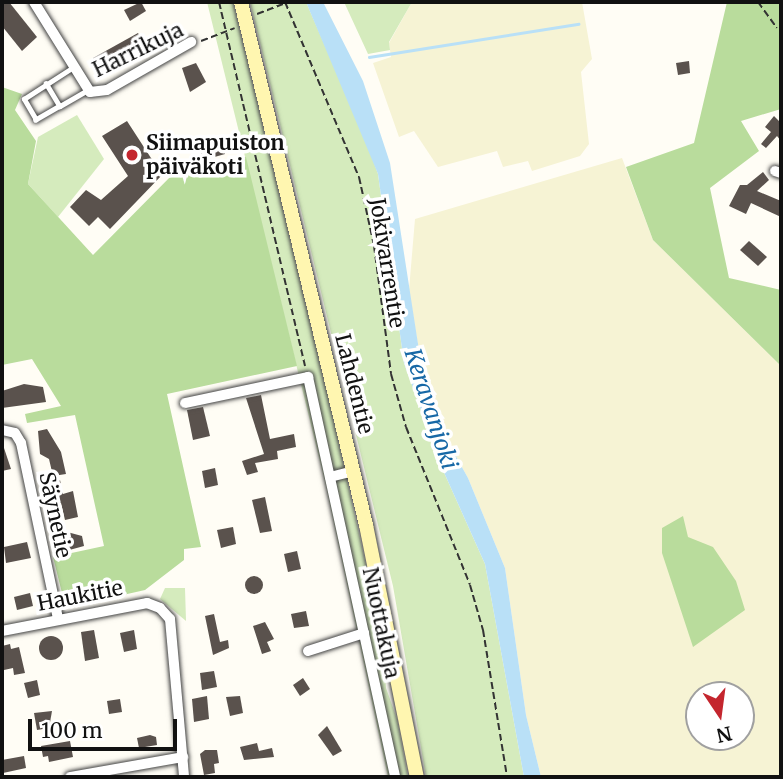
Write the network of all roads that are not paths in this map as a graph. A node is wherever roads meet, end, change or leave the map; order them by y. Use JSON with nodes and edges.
{"nodes":[{"id":1,"x":34,"y":2,"type":"edge"},
{"id":2,"x":241,"y":2,"type":"edge"},
{"id":3,"x":191,"y":42,"type":"road end"},
{"id":4,"x":72,"y":68,"type":"junction"},
{"id":5,"x":46,"y":83,"type":"junction"},
{"id":6,"x":86,"y":91,"type":"junction"},
{"id":7,"x":60,"y":106,"type":"junction"},
{"id":8,"x":185,"y":403,"type":"dead end"},
{"id":9,"x":2,"y":430,"type":"edge"},
{"id":10,"x":354,"y":471,"type":"junction"},
{"id":11,"x":330,"y":477,"type":"junction"},
{"id":12,"x":58,"y":619,"type":"junction"},
{"id":13,"x":2,"y":631,"type":"edge"},
{"id":14,"x":363,"y":633,"type":"junction"},
{"id":15,"x":308,"y":651,"type":"dead end"},
{"id":16,"x":183,"y":757,"type":"junction"},
{"id":17,"x":70,"y":777,"type":"edge"},
{"id":18,"x":184,"y":777,"type":"edge"},
{"id":19,"x":395,"y":777,"type":"edge"},
{"id":20,"x":417,"y":777,"type":"edge"}],
"edges":[{"from":1,"to":4,"type":"street","name":"Harrikuja"},
{"from":2,"to":10,"type":"main road","name":"Lahdentie"},
{"from":3,"to":6,"type":"street","name":"Harrikuja"},
{"from":4,"to":5,"type":"lane"},
{"from":4,"to":6,"type":"street","name":"Harrikuja"},
{"from":5,"to":7,"type":"lane"},
{"from":5,"to":7,"type":"lane"},
{"from":6,"to":7,"type":"lane"},
{"from":8,"to":11,"type":"street","name":"Nuottakuja"},
{"from":9,"to":12,"type":"street","name":"Säynetie"},
{"from":10,"to":11,"type":"street"},
{"from":10,"to":20,"type":"main road","name":"Lahdentie"},
{"from":11,"to":14,"type":"street","name":"Nuottakuja"},
{"from":12,"to":13,"type":"street","name":"Haukitie"},
{"from":12,"to":16,"type":"street","name":"Haukitie"},
{"from":14,"to":15,"type":"street"},
{"from":14,"to":19,"type":"street","name":"Nuottakuja"},
{"from":16,"to":17,"type":"street"},
{"from":16,"to":18,"type":"street","name":"Haukitie"}]}
